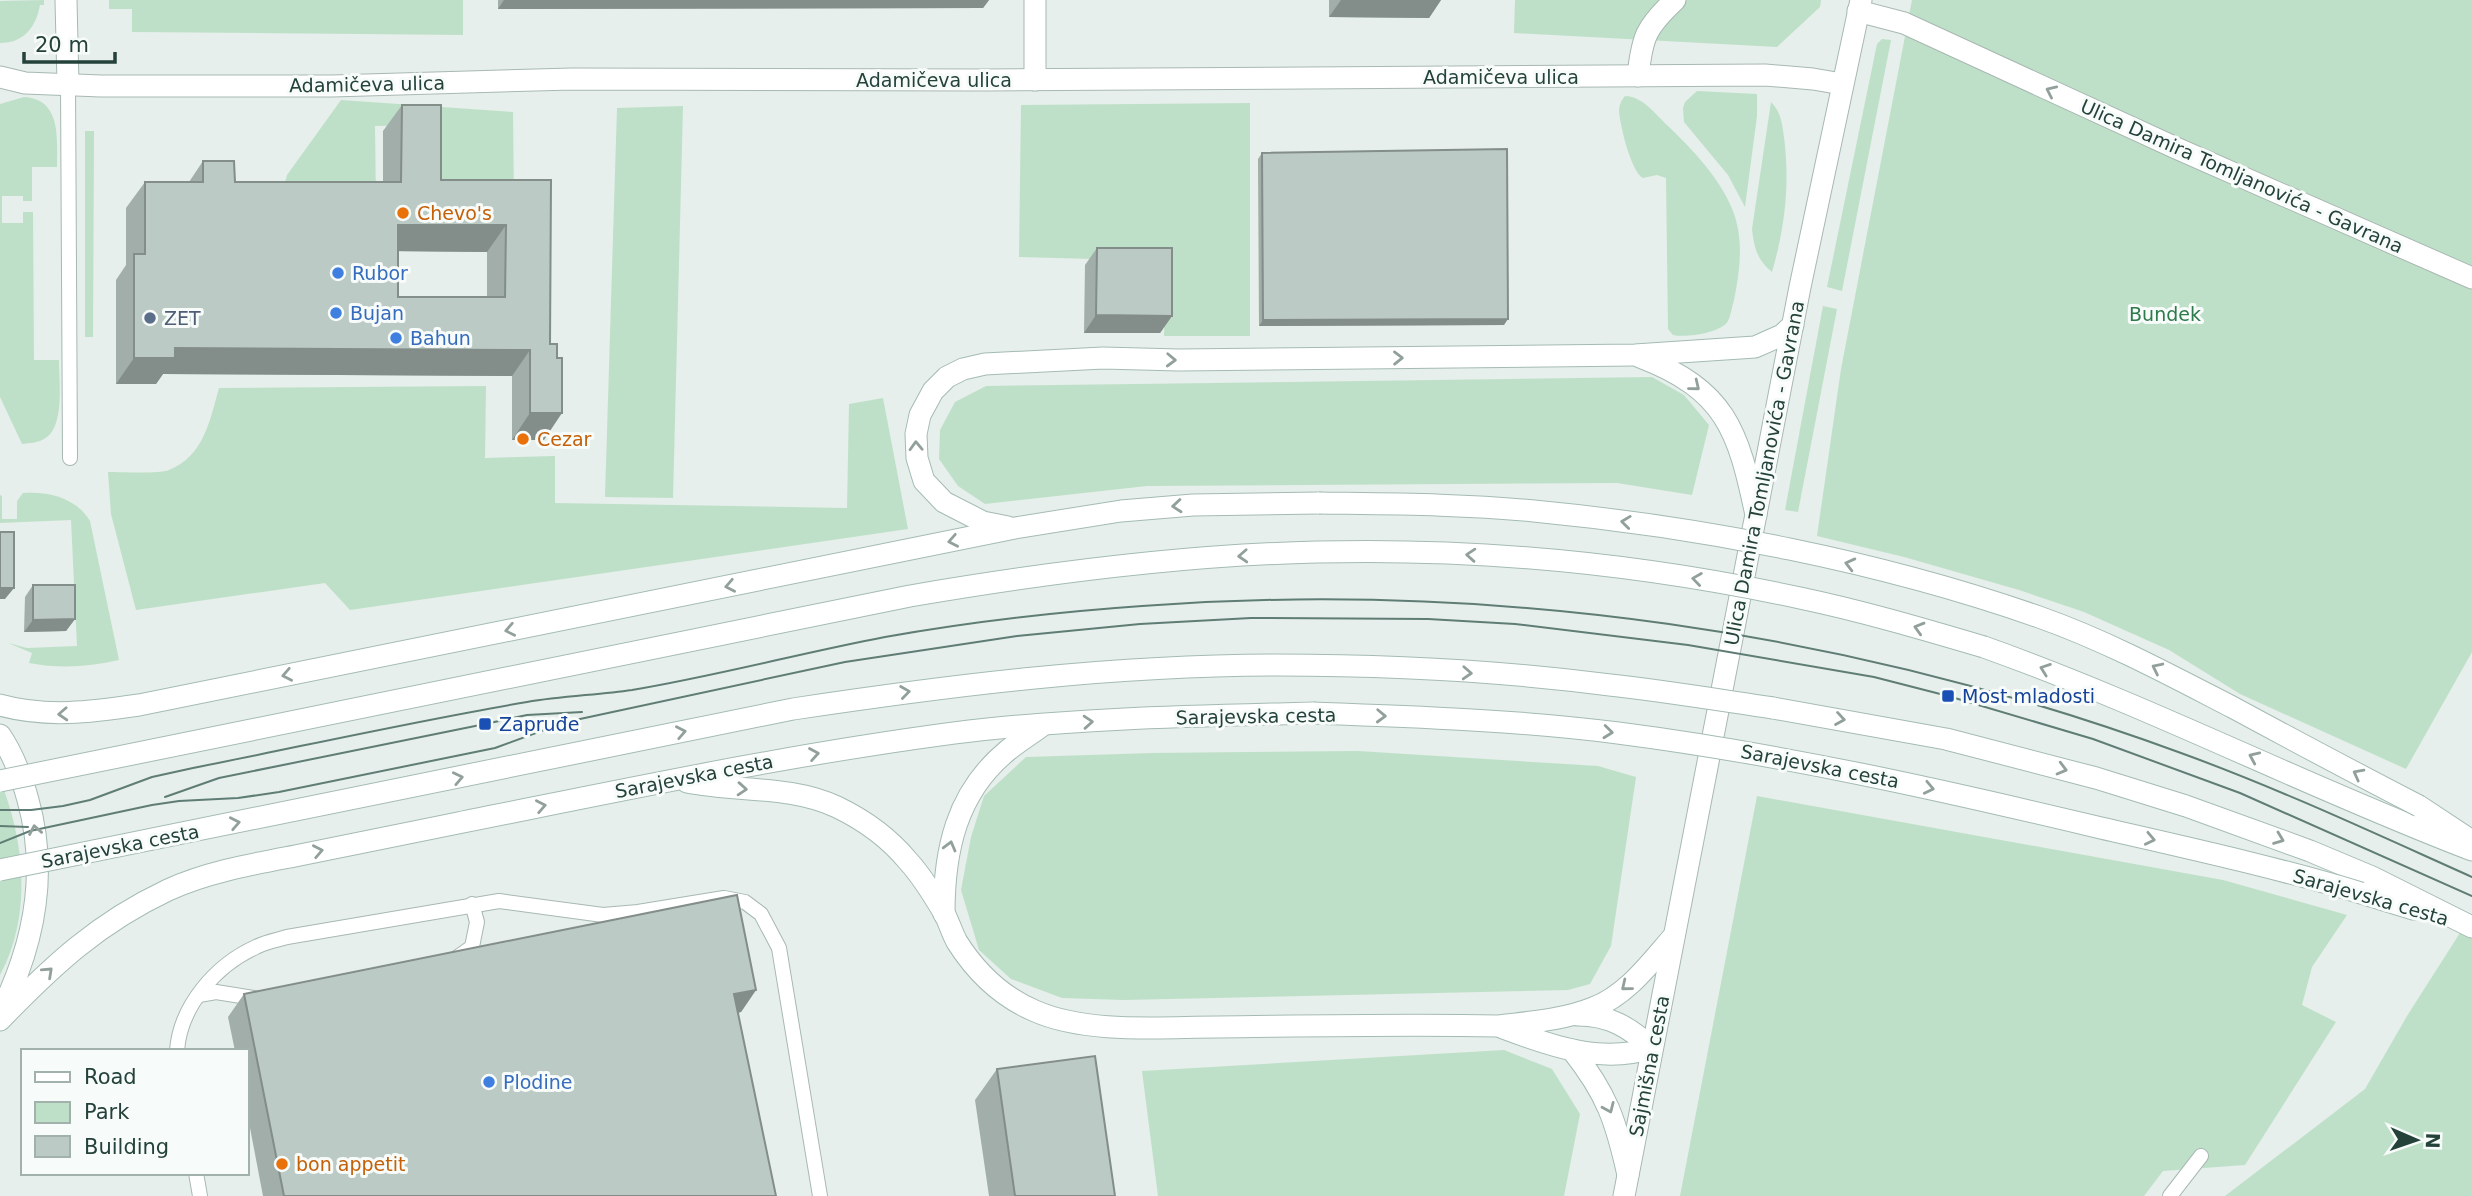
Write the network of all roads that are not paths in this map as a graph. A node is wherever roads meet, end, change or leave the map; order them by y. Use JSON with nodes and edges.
{"nodes":[{"id":1,"x":66,"y":0,"type":"edge"},
{"id":2,"x":1035,"y":0,"type":"edge"},
{"id":3,"x":1675,"y":0,"type":"edge"},
{"id":4,"x":1859,"y":5,"type":"edge"},
{"id":5,"x":1638,"y":76,"type":"junction"},
{"id":6,"x":0,"y":77,"type":"edge"},
{"id":7,"x":1035,"y":80,"type":"junction"},
{"id":8,"x":25,"y":83,"type":"junction"},
{"id":9,"x":1842,"y":84,"type":"junction"},
{"id":10,"x":68,"y":85,"type":"junction"},
{"id":11,"x":0,"y":92,"type":"edge"},
{"id":12,"x":2472,"y":278,"type":"edge"},
{"id":13,"x":1793,"y":325,"type":"junction"},
{"id":14,"x":1635,"y":355,"type":"junction"},
{"id":15,"x":70,"y":458,"type":"dead end"},
{"id":16,"x":1756,"y":514,"type":"junction"},
{"id":17,"x":1015,"y":528,"type":"junction"},
{"id":18,"x":0,"y":705,"type":"edge"},
{"id":19,"x":1043,"y":725,"type":"junction"},
{"id":20,"x":0,"y":735,"type":"edge"},
{"id":21,"x":674,"y":779,"type":"junction"},
{"id":22,"x":0,"y":781,"type":"edge"},
{"id":23,"x":2472,"y":841,"type":"edge"},
{"id":24,"x":2472,"y":850,"type":"edge"},
{"id":25,"x":0,"y":870,"type":"edge"},
{"id":26,"x":2366,"y":885,"type":"junction"},
{"id":27,"x":472,"y":904,"type":"junction"},
{"id":28,"x":944,"y":914,"type":"junction"},
{"id":29,"x":2469,"y":926,"type":"edge"},
{"id":30,"x":1674,"y":937,"type":"junction"},
{"id":31,"x":440,"y":963,"type":"edge"},
{"id":32,"x":199,"y":995,"type":"junction"},
{"id":33,"x":276,"y":996,"type":"edge"},
{"id":34,"x":0,"y":1014,"type":"edge"},
{"id":35,"x":1572,"y":1015,"type":"junction"},
{"id":36,"x":0,"y":1020,"type":"edge"},
{"id":37,"x":1498,"y":1026,"type":"junction"},
{"id":38,"x":1652,"y":1048,"type":"junction"},
{"id":39,"x":177,"y":1049,"type":"edge"},
{"id":40,"x":1572,"y":1050,"type":"junction"},
{"id":41,"x":2201,"y":1156,"type":"dead end"},
{"id":42,"x":196,"y":1175,"type":"edge"},
{"id":43,"x":1628,"y":1175,"type":"junction"},
{"id":44,"x":200,"y":1196,"type":"edge"},
{"id":45,"x":820,"y":1196,"type":"edge"},
{"id":46,"x":1624,"y":1196,"type":"edge"},
{"id":47,"x":2170,"y":1196,"type":"edge"}],
"edges":[{"from":1,"to":10,"type":"main road"},
{"from":2,"to":7,"type":"main road"},
{"from":3,"to":5,"type":"main road"},
{"from":4,"to":9,"type":"main road","name":"Ulica Damira Tomljanovića - Gavrana"},
{"from":12,"to":4,"type":"main road","name":"Ulica Damira Tomljanovića - Gavrana","one_way":true},
{"from":5,"to":7,"type":"main road","name":"Adamičeva ulica"},
{"from":5,"to":9,"type":"main road","name":"Adamičeva ulica"},
{"from":6,"to":8,"type":"main road","name":"Adamičeva ulica"},
{"from":7,"to":10,"type":"main road","name":"Adamičeva ulica"},
{"from":8,"to":10,"type":"main road","name":"Adamičeva ulica"},
{"from":8,"to":11,"type":"main road","name":"Adamičeva ulica"},
{"from":9,"to":13,"type":"main road","name":"Ulica Damira Tomljanovića - Gavrana"},
{"from":10,"to":15,"type":"lane"},
{"from":13,"to":14,"type":"main road"},
{"from":13,"to":16,"type":"main road","name":"Ulica Damira Tomljanovića - Gavrana"},
{"from":14,"to":16,"type":"main road","one_way":true},
{"from":17,"to":14,"type":"main road","one_way":true},
{"from":16,"to":30,"type":"main road","name":"Ulica Damira Tomljanovića - Gavrana"},
{"from":17,"to":18,"type":"main road","one_way":true},
{"from":23,"to":17,"type":"main road","one_way":true,"bridge":true},
{"from":21,"to":19,"type":"main road","name":"Sarajevska cesta","one_way":true},
{"from":19,"to":26,"type":"main road","name":"Sarajevska cesta","one_way":true,"bridge":true},
{"from":28,"to":19,"type":"main road","one_way":true},
{"from":34,"to":20,"type":"main road","one_way":true},
{"from":21,"to":28,"type":"main road","one_way":true},
{"from":36,"to":21,"type":"main road","name":"Sarajevska cesta","one_way":true},
{"from":24,"to":22,"type":"main road","one_way":true,"bridge":true},
{"from":25,"to":26,"type":"main road","name":"Sarajevska cesta","one_way":true,"bridge":true},
{"from":26,"to":29,"type":"main road","name":"Sarajevska cesta"},
{"from":27,"to":31,"type":"lane"},
{"from":27,"to":32,"type":"lane"},
{"from":27,"to":45,"type":"lane"},
{"from":28,"to":37,"type":"main road"},
{"from":30,"to":35,"type":"main road","one_way":true},
{"from":30,"to":38,"type":"main road","name":"Sajmišna cesta"},
{"from":32,"to":33,"type":"lane"},
{"from":32,"to":39,"type":"lane"},
{"from":35,"to":37,"type":"main road"},
{"from":35,"to":38,"type":"main road"},
{"from":37,"to":40,"type":"main road"},
{"from":38,"to":40,"type":"main road"},
{"from":38,"to":43,"type":"main road","name":"Sajmišna cesta"},
{"from":40,"to":43,"type":"main road","one_way":true},
{"from":41,"to":47,"type":"lane"},
{"from":42,"to":44,"type":"lane"},
{"from":43,"to":46,"type":"main road","name":"Sajmišna cesta"}]}
